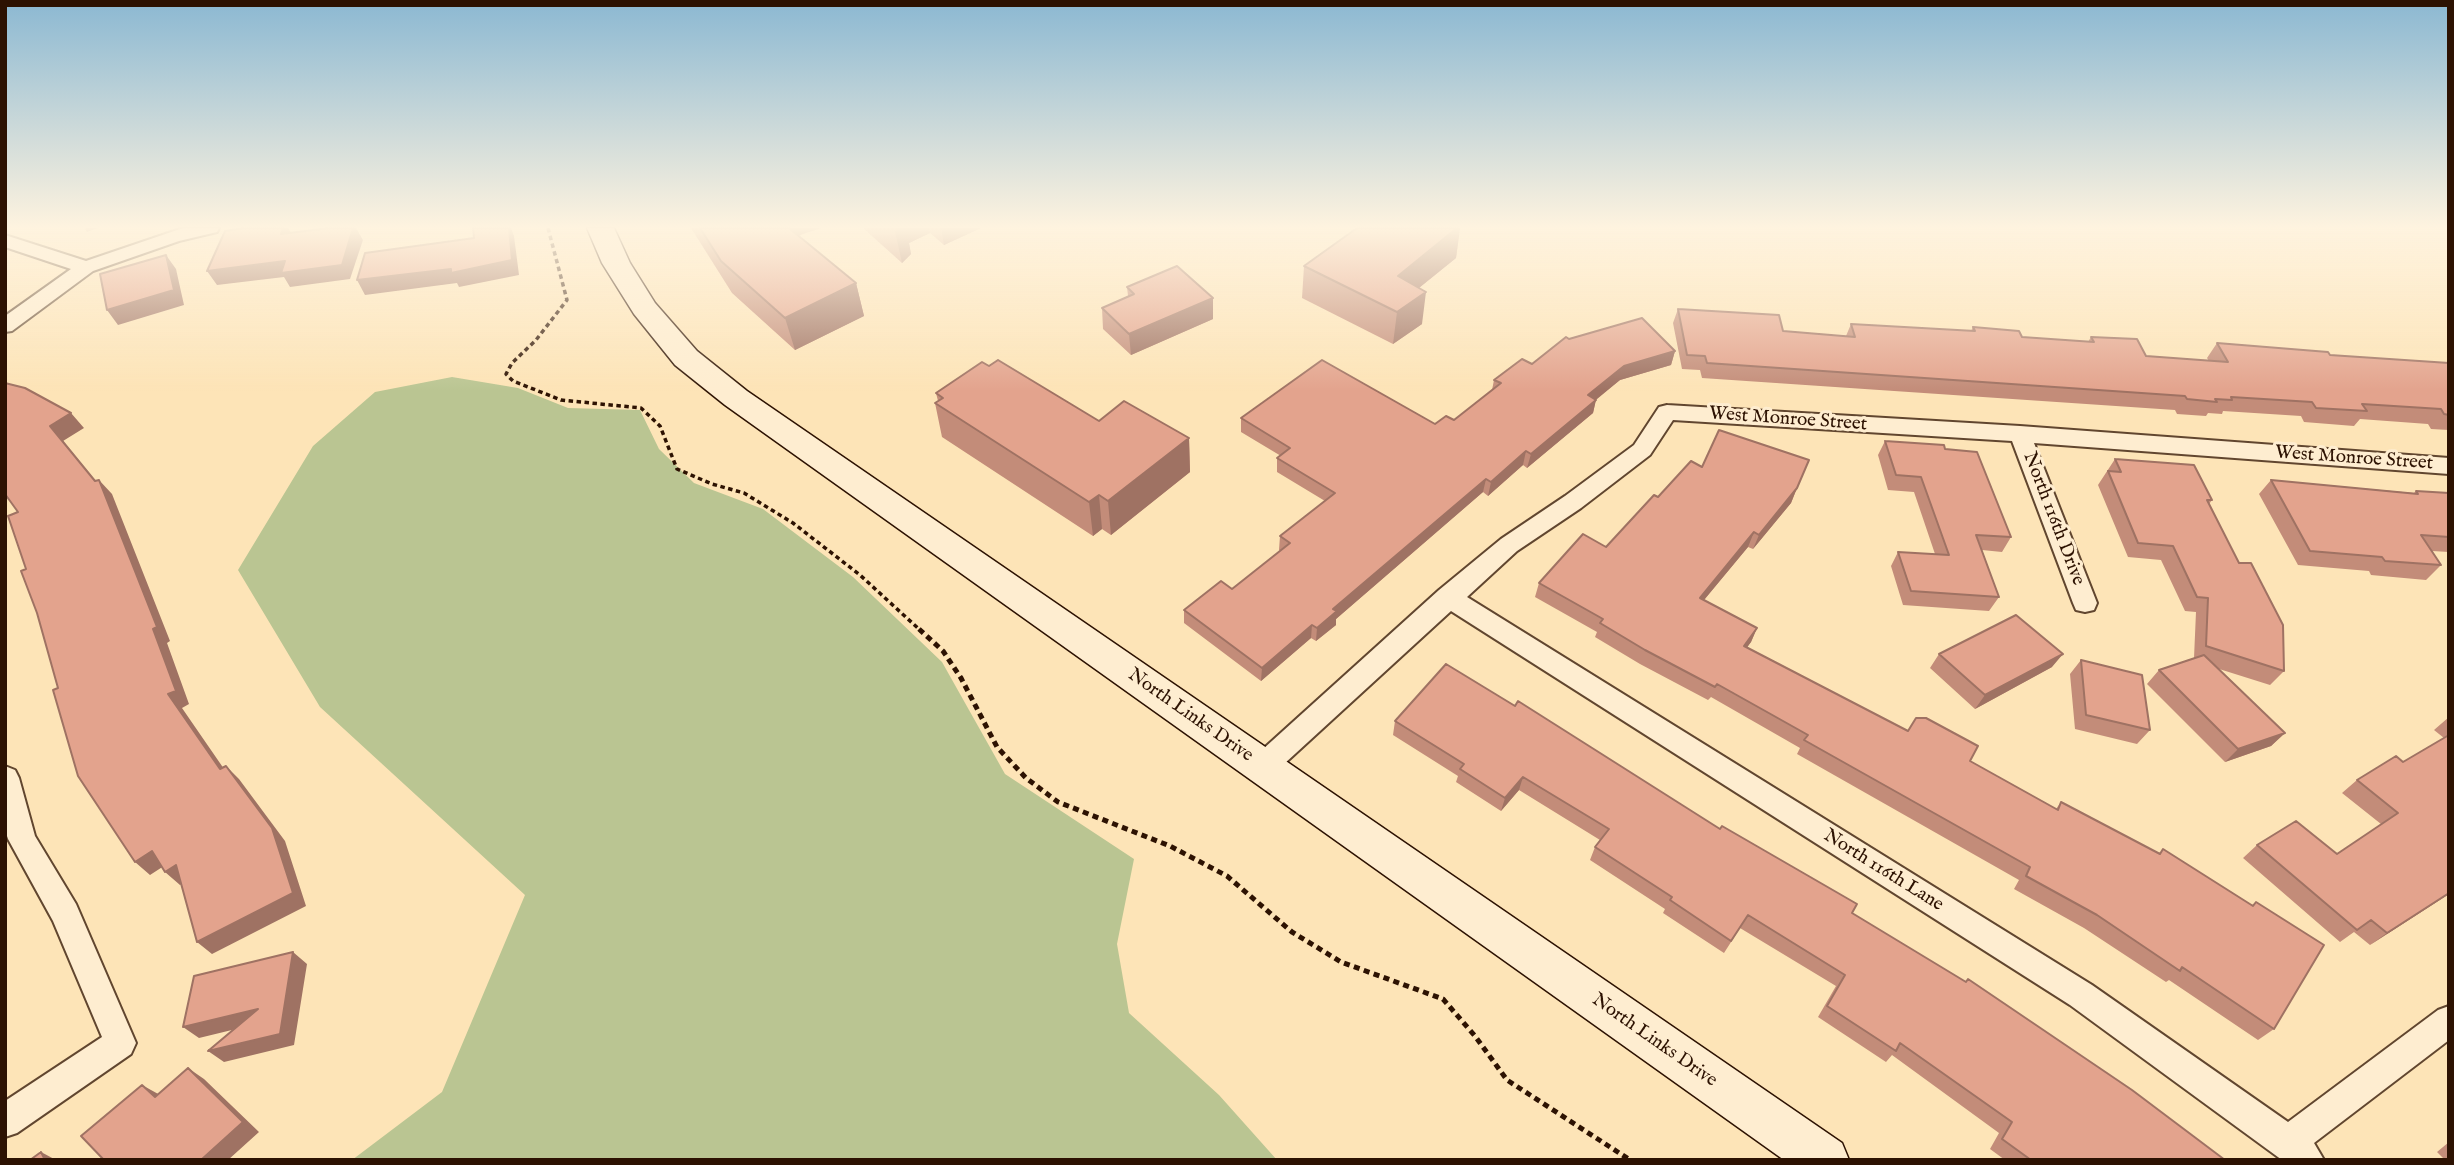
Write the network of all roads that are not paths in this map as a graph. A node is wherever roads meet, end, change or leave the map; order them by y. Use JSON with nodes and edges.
{"nodes":[{"id":1,"x":65,"y":282,"type":"edge"},
{"id":2,"x":628,"y":282,"type":"edge"},
{"id":3,"x":5,"y":326,"type":"edge"},
{"id":4,"x":2020,"y":434,"type":"junction"},
{"id":5,"x":2449,"y":466,"type":"edge"},
{"id":6,"x":1448,"y":597,"type":"junction"},
{"id":7,"x":2085,"y":603,"type":"dead end"},
{"id":8,"x":1262,"y":767,"type":"junction"},
{"id":9,"x":5,"y":778,"type":"edge"},
{"id":10,"x":2449,"y":1021,"type":"edge"},
{"id":11,"x":5,"y":1121,"type":"edge"},
{"id":12,"x":2297,"y":1151,"type":"edge"},
{"id":13,"x":1825,"y":1160,"type":"edge"}],
"edges":[{"from":1,"to":3,"type":"street"},
{"from":2,"to":8,"type":"street","name":"North Links Drive"},
{"from":4,"to":5,"type":"street","name":"West Monroe Street"},
{"from":4,"to":6,"type":"street","name":"West Monroe Street"},
{"from":4,"to":7,"type":"street","name":"North 116th Drive"},
{"from":6,"to":8,"type":"street","name":"West Monroe Street"},
{"from":6,"to":12,"type":"street","name":"North 116th Lane"},
{"from":8,"to":13,"type":"street","name":"North Links Drive"},
{"from":9,"to":11,"type":"street"},
{"from":10,"to":12,"type":"street"}]}
